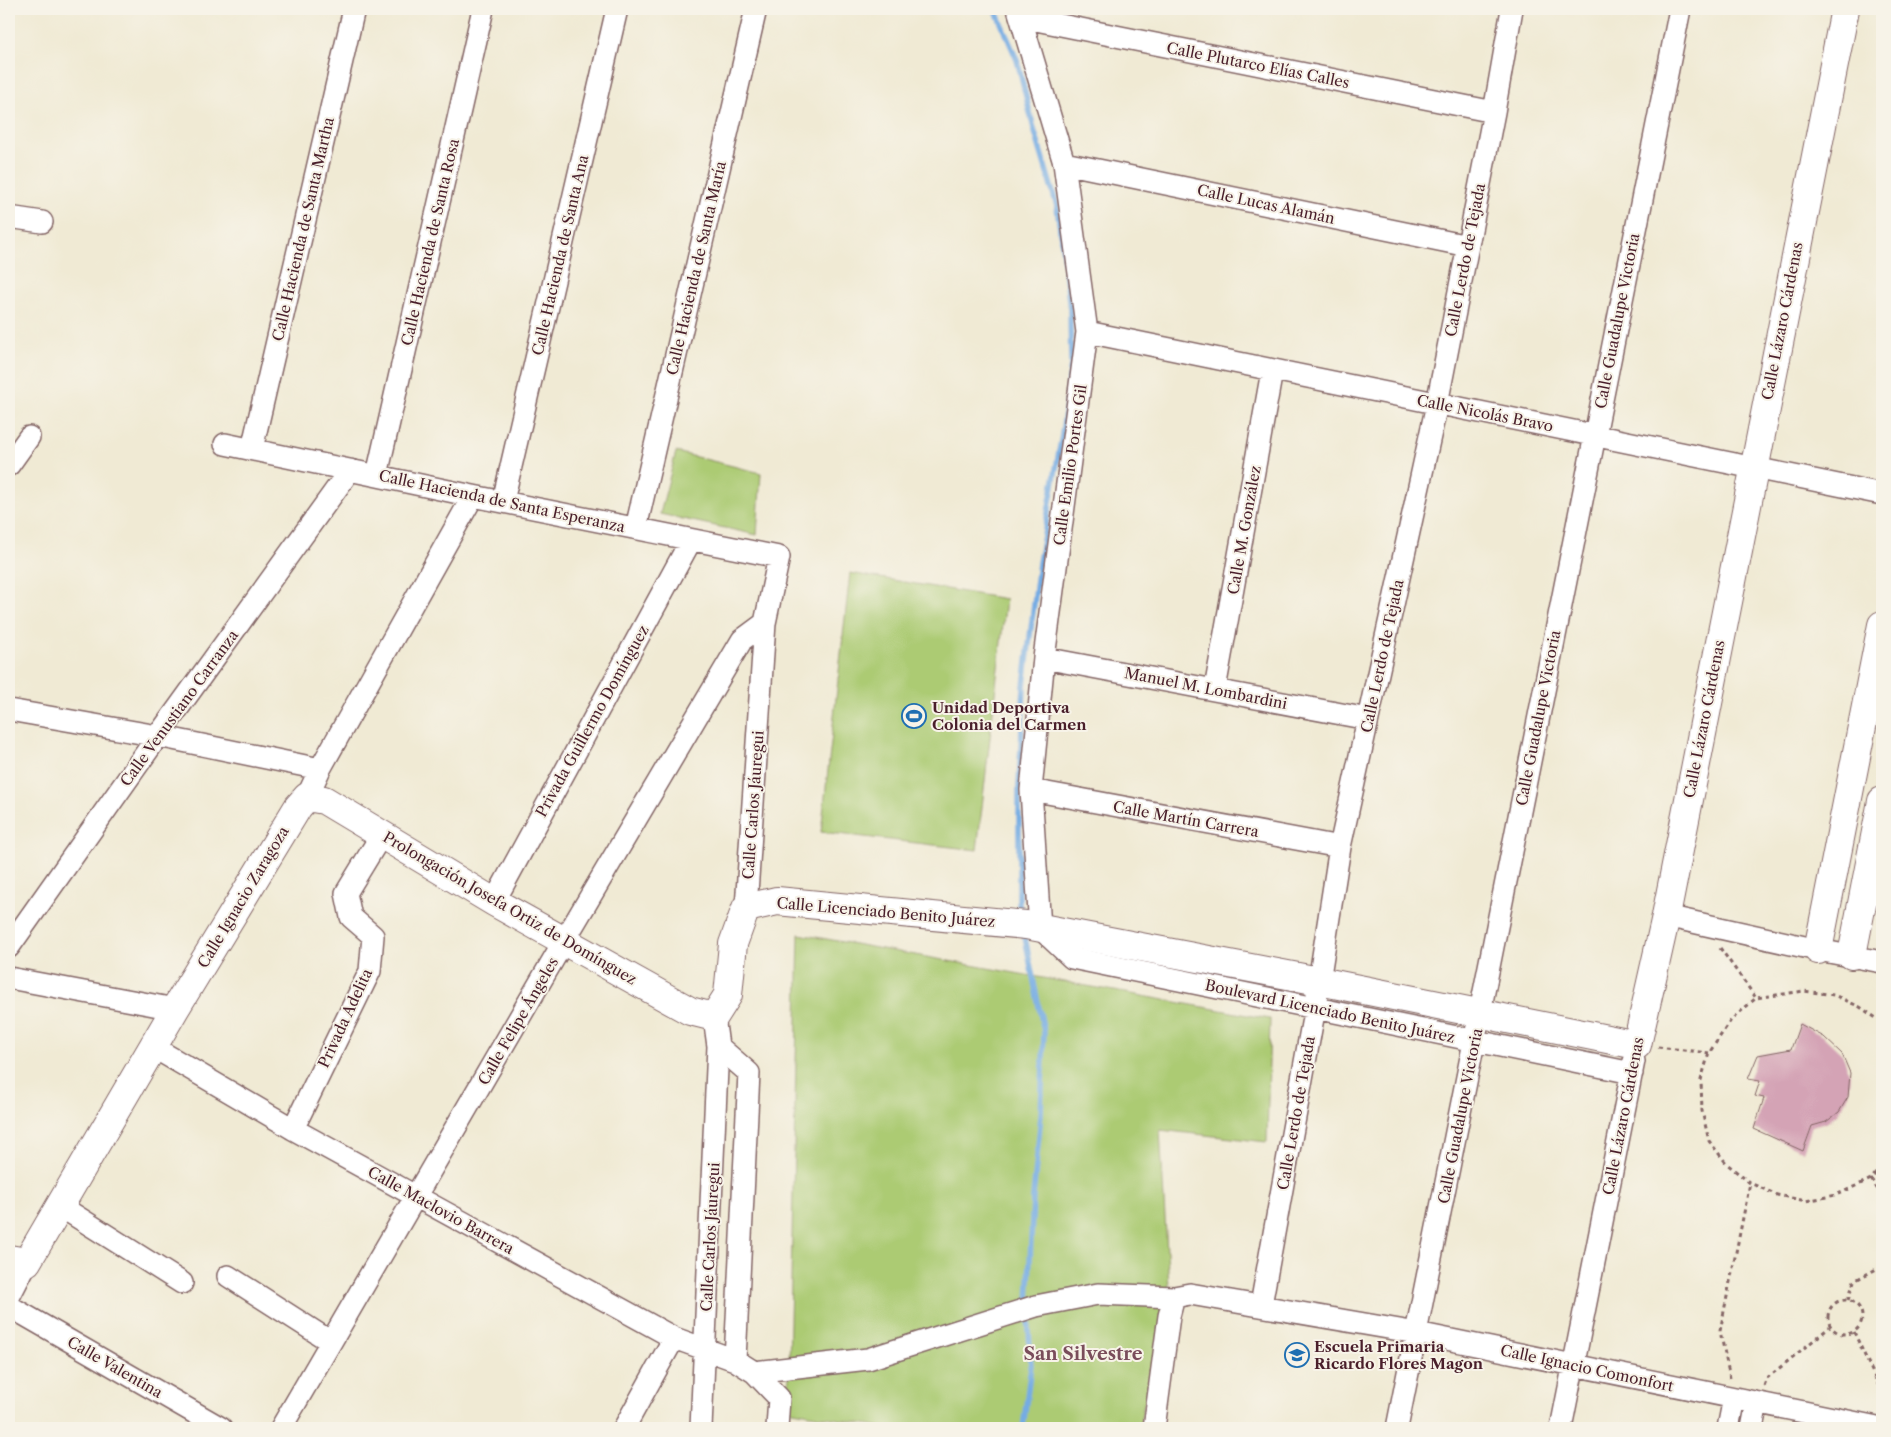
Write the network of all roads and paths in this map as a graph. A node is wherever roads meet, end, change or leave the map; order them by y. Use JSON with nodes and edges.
{"nodes":[{"id":1,"x":354,"y":9,"type":"edge"},
{"id":2,"x":483,"y":9,"type":"edge"},
{"id":3,"x":617,"y":9,"type":"edge"},
{"id":4,"x":756,"y":9,"type":"edge"},
{"id":5,"x":1512,"y":9,"type":"edge"},
{"id":6,"x":1680,"y":9,"type":"edge"},
{"id":7,"x":1845,"y":9,"type":"edge"},
{"id":8,"x":1020,"y":13,"type":"edge"},
{"id":9,"x":1494,"y":112,"type":"junction"},
{"id":10,"x":1064,"y":163,"type":"junction"},
{"id":11,"x":9,"y":217,"type":"edge"},
{"id":12,"x":42,"y":222,"type":"dead end"},
{"id":13,"x":1468,"y":246,"type":"junction"},
{"id":14,"x":1087,"y":332,"type":"junction"},
{"id":15,"x":1272,"y":371,"type":"junction"},
{"id":16,"x":1437,"y":404,"type":"junction"},
{"id":17,"x":1594,"y":436,"type":"junction"},
{"id":18,"x":29,"y":437,"type":"dead end"},
{"id":19,"x":225,"y":444,"type":"dead end"},
{"id":20,"x":252,"y":449,"type":"junction"},
{"id":21,"x":9,"y":465,"type":"edge"},
{"id":22,"x":1753,"y":468,"type":"junction"},
{"id":23,"x":350,"y":470,"type":"junction"},
{"id":24,"x":377,"y":475,"type":"junction"},
{"id":25,"x":1882,"y":494,"type":"edge"},
{"id":26,"x":472,"y":496,"type":"junction"},
{"id":27,"x":503,"y":501,"type":"junction"},
{"id":28,"x":636,"y":528,"type":"junction"},
{"id":29,"x":691,"y":540,"type":"junction"},
{"id":30,"x":779,"y":557,"type":"joint"},
{"id":31,"x":765,"y":623,"type":"junction"},
{"id":32,"x":1882,"y":625,"type":"edge"},
{"id":33,"x":1044,"y":658,"type":"junction"},
{"id":34,"x":1214,"y":689,"type":"junction"},
{"id":35,"x":9,"y":710,"type":"edge"},
{"id":36,"x":1368,"y":719,"type":"junction"},
{"id":37,"x":158,"y":736,"type":"junction"},
{"id":38,"x":320,"y":768,"type":"junction"},
{"id":39,"x":1032,"y":790,"type":"junction"},
{"id":40,"x":307,"y":797,"type":"junction"},
{"id":41,"x":1882,"y":801,"type":"edge"},
{"id":42,"x":382,"y":834,"type":"junction"},
{"id":43,"x":1340,"y":847,"type":"junction"},
{"id":44,"x":494,"y":902,"type":"junction"},
{"id":45,"x":746,"y":908,"type":"junction"},
{"id":46,"x":1666,"y":916,"type":"junction"},
{"id":47,"x":1703,"y":924,"type":"junction"},
{"id":48,"x":1033,"y":926,"type":"junction"},
{"id":49,"x":564,"y":941,"type":"junction"},
{"id":50,"x":9,"y":947,"type":"edge"},
{"id":51,"x":1818,"y":950,"type":"junction"},
{"id":52,"x":1852,"y":956,"type":"junction"},
{"id":53,"x":1882,"y":962,"type":"edge"},
{"id":54,"x":9,"y":978,"type":"edge"},
{"id":55,"x":1319,"y":981,"type":"junction"},
{"id":56,"x":1756,"y":998,"type":"junction"},
{"id":57,"x":1315,"y":1007,"type":"junction"},
{"id":58,"x":175,"y":1009,"type":"junction"},
{"id":59,"x":1480,"y":1013,"type":"junction"},
{"id":60,"x":714,"y":1017,"type":"junction"},
{"id":61,"x":1882,"y":1022,"type":"edge"},
{"id":62,"x":1474,"y":1041,"type":"junction"},
{"id":63,"x":1637,"y":1045,"type":"junction"},
{"id":64,"x":718,"y":1046,"type":"junction"},
{"id":65,"x":153,"y":1047,"type":"junction"},
{"id":66,"x":1709,"y":1053,"type":"junction"},
{"id":67,"x":1632,"y":1073,"type":"junction"},
{"id":68,"x":293,"y":1128,"type":"junction"},
{"id":69,"x":1882,"y":1166,"type":"edge"},
{"id":70,"x":1871,"y":1179,"type":"junction"},
{"id":71,"x":1750,"y":1183,"type":"junction"},
{"id":72,"x":416,"y":1196,"type":"junction"},
{"id":73,"x":1882,"y":1196,"type":"edge"},
{"id":74,"x":60,"y":1206,"type":"junction"},
{"id":75,"x":18,"y":1261,"type":"edge"},
{"id":76,"x":1882,"y":1266,"type":"edge"},
{"id":77,"x":228,"y":1276,"type":"dead end"},
{"id":78,"x":182,"y":1284,"type":"dead end"},
{"id":79,"x":9,"y":1297,"type":"edge"},
{"id":80,"x":1174,"y":1297,"type":"junction"},
{"id":81,"x":1848,"y":1300,"type":"junction"},
{"id":82,"x":1261,"y":1305,"type":"junction"},
{"id":83,"x":9,"y":1306,"type":"edge"},
{"id":84,"x":1830,"y":1327,"type":"junction"},
{"id":85,"x":1417,"y":1332,"type":"junction"},
{"id":86,"x":1854,"y":1332,"type":"junction"},
{"id":87,"x":674,"y":1338,"type":"junction"},
{"id":88,"x":331,"y":1342,"type":"junction"},
{"id":89,"x":704,"y":1349,"type":"junction"},
{"id":90,"x":735,"y":1360,"type":"junction"},
{"id":91,"x":1573,"y":1365,"type":"junction"},
{"id":92,"x":754,"y":1372,"type":"junction"},
{"id":93,"x":1882,"y":1393,"type":"edge"},
{"id":94,"x":1734,"y":1398,"type":"junction"},
{"id":95,"x":1757,"y":1402,"type":"junction"},
{"id":96,"x":221,"y":1428,"type":"edge"},
{"id":97,"x":281,"y":1428,"type":"edge"},
{"id":98,"x":624,"y":1428,"type":"edge"},
{"id":99,"x":701,"y":1428,"type":"edge"},
{"id":100,"x":777,"y":1428,"type":"edge"},
{"id":101,"x":1154,"y":1428,"type":"edge"},
{"id":102,"x":1397,"y":1428,"type":"edge"},
{"id":103,"x":1561,"y":1428,"type":"edge"},
{"id":104,"x":1728,"y":1428,"type":"edge"},
{"id":105,"x":1752,"y":1428,"type":"edge"},
{"id":106,"x":1882,"y":1428,"type":"edge"}],
"edges":[{"from":1,"to":20,"type":"street","name":"Calle Hacienda de Santa Martha"},
{"from":2,"to":24,"type":"street","name":"Calle Hacienda de Santa Rosa"},
{"from":3,"to":27,"type":"street","name":"Calle Hacienda de Santa Ana"},
{"from":4,"to":28,"type":"street","name":"Calle Hacienda de Santa María"},
{"from":5,"to":9,"type":"street","name":"Calle Lerdo de Tejada"},
{"from":6,"to":17,"type":"street","name":"Calle Guadalupe Victoria"},
{"from":7,"to":22,"type":"street","name":"Calle Lázaro Cárdenas"},
{"from":8,"to":9,"type":"street","name":"Calle Plutarco Elías Calles"},
{"from":8,"to":10,"type":"street","name":"Calle Emilio Portes Gil"},
{"from":9,"to":13,"type":"street","name":"Calle Lerdo de Tejada"},
{"from":10,"to":13,"type":"street","name":"Calle Lucas Alamán"},
{"from":10,"to":14,"type":"street","name":"Calle Emilio Portes Gil"},
{"from":11,"to":12,"type":"street"},
{"from":13,"to":16,"type":"street","name":"Calle Lerdo de Tejada"},
{"from":14,"to":15,"type":"street","name":"Calle Nicolás Bravo"},
{"from":14,"to":33,"type":"street","name":"Calle Emilio Portes Gil"},
{"from":15,"to":16,"type":"street","name":"Calle Nicolás Bravo"},
{"from":15,"to":34,"type":"street","name":"Calle M. González"},
{"from":16,"to":17,"type":"street","name":"Calle Nicolás Bravo"},
{"from":16,"to":36,"type":"street","name":"Calle Lerdo de Tejada"},
{"from":17,"to":22,"type":"street","name":"Calle Nicolás Bravo"},
{"from":17,"to":59,"type":"street","name":"Calle Guadalupe Victoria"},
{"from":18,"to":21,"type":"street"},
{"from":19,"to":20,"type":"street","name":"Calle Hacienda de Santa Esperanza"},
{"from":20,"to":23,"type":"street","name":"Calle Hacienda de Santa Esperanza"},
{"from":22,"to":25,"type":"street","name":"Calle Nicolás Bravo"},
{"from":22,"to":46,"type":"street","name":"Calle Lázaro Cárdenas"},
{"from":23,"to":24,"type":"street","name":"Calle Hacienda de Santa Esperanza"},
{"from":23,"to":37,"type":"street","name":"Calle Venustiano Carranza"},
{"from":24,"to":26,"type":"street","name":"Calle Hacienda de Santa Esperanza"},
{"from":26,"to":27,"type":"street","name":"Calle Hacienda de Santa Esperanza"},
{"from":26,"to":38,"type":"street","name":"Calle Ignacio Zaragoza"},
{"from":27,"to":28,"type":"street","name":"Calle Hacienda de Santa Esperanza"},
{"from":28,"to":29,"type":"street","name":"Calle Hacienda de Santa Esperanza"},
{"from":29,"to":30,"type":"street","name":"Calle Hacienda de Santa Esperanza"},
{"from":29,"to":44,"type":"street","name":"Privada Guillermo Domínguez"},
{"from":30,"to":31,"type":"street","name":"Calle Carlos Jáuregui"},
{"from":31,"to":45,"type":"street","name":"Calle Carlos Jáuregui"},
{"from":31,"to":49,"type":"street","name":"Calle Felipe Ángeles"},
{"from":32,"to":51,"type":"street"},
{"from":33,"to":34,"type":"street","name":"Manuel M. Lombardini"},
{"from":33,"to":39,"type":"street","name":"Calle Emilio Portes Gil"},
{"from":34,"to":36,"type":"street","name":"Manuel M. Lombardini"},
{"from":35,"to":37,"type":"street"},
{"from":36,"to":43,"type":"street","name":"Calle Lerdo de Tejada"},
{"from":37,"to":38,"type":"street"},
{"from":37,"to":50,"type":"street","name":"Calle Venustiano Carranza"},
{"from":38,"to":40,"type":"street","name":"Calle Ignacio Zaragoza"},
{"from":39,"to":43,"type":"street","name":"Calle Martín Carrera"},
{"from":39,"to":48,"type":"street","name":"Calle Emilio Portes Gil"},
{"from":40,"to":42,"type":"street","name":"Prolongación Josefa Ortiz de Domínguez"},
{"from":40,"to":58,"type":"street","name":"Calle Ignacio Zaragoza"},
{"from":41,"to":52,"type":"street"},
{"from":42,"to":44,"type":"street","name":"Prolongación Josefa Ortiz de Domínguez"},
{"from":42,"to":68,"type":"street","name":"Privada Adelita"},
{"from":43,"to":55,"type":"street","name":"Calle Lerdo de Tejada"},
{"from":44,"to":49,"type":"street","name":"Prolongación Josefa Ortiz de Domínguez"},
{"from":45,"to":48,"type":"street","name":"Calle Licenciado Benito Juárez"},
{"from":45,"to":60,"type":"street","name":"Calle Carlos Jáuregui"},
{"from":46,"to":47,"type":"street"},
{"from":46,"to":63,"type":"street","name":"Calle Lázaro Cárdenas"},
{"from":47,"to":51,"type":"street"},
{"from":47,"to":56,"type":"path"},
{"from":48,"to":55,"type":"street","name":"Boulevard Licenciado Benito Juárez"},
{"from":48,"to":57,"type":"street","name":"Boulevard Licenciado Benito Juárez"},
{"from":49,"to":60,"type":"street","name":"Prolongación Josefa Ortiz de Domínguez"},
{"from":49,"to":72,"type":"street","name":"Calle Felipe Ángeles"},
{"from":51,"to":52,"type":"street"},
{"from":52,"to":53,"type":"street"},
{"from":54,"to":58,"type":"street"},
{"from":55,"to":57,"type":"street","name":"Calle Lerdo de Tejada"},
{"from":55,"to":59,"type":"street","name":"Boulevard Licenciado Benito Juárez"},
{"from":56,"to":61,"type":"path"},
{"from":56,"to":66,"type":"path"},
{"from":57,"to":62,"type":"street","name":"Boulevard Licenciado Benito Juárez"},
{"from":57,"to":82,"type":"street","name":"Calle Lerdo de Tejada"},
{"from":58,"to":65,"type":"street","name":"Calle Ignacio Zaragoza"},
{"from":59,"to":62,"type":"street","name":"Calle Guadalupe Victoria"},
{"from":59,"to":63,"type":"street","name":"Boulevard Licenciado Benito Juárez"},
{"from":60,"to":64,"type":"street","name":"Calle Carlos Jáuregui"},
{"from":62,"to":67,"type":"street","name":"Boulevard Licenciado Benito Juárez"},
{"from":62,"to":85,"type":"street","name":"Calle Guadalupe Victoria"},
{"from":63,"to":66,"type":"path"},
{"from":63,"to":67,"type":"street","name":"Calle Lázaro Cárdenas"},
{"from":64,"to":89,"type":"street","name":"Calle Carlos Jáuregui"},
{"from":64,"to":90,"type":"street","name":"Calle Carlos Jáuregui"},
{"from":65,"to":68,"type":"street","name":"Calle Maclovio Barrera"},
{"from":65,"to":74,"type":"street","name":"Calle Ignacio Zaragoza"},
{"from":66,"to":71,"type":"path"},
{"from":67,"to":91,"type":"street","name":"Calle Lázaro Cárdenas"},
{"from":68,"to":72,"type":"street","name":"Calle Maclovio Barrera"},
{"from":69,"to":70,"type":"path"},
{"from":70,"to":71,"type":"path"},
{"from":70,"to":73,"type":"path"},
{"from":71,"to":94,"type":"path"},
{"from":72,"to":87,"type":"street","name":"Calle Maclovio Barrera"},
{"from":72,"to":88,"type":"street","name":"Calle Felipe Ángeles"},
{"from":74,"to":75,"type":"street","name":"Calle Ignacio Zaragoza"},
{"from":74,"to":78,"type":"street"},
{"from":75,"to":79,"type":"street","name":"Calle Ignacio Zaragoza"},
{"from":76,"to":81,"type":"path"},
{"from":77,"to":88,"type":"street"},
{"from":80,"to":82,"type":"street","name":"Calle Ignacio Comonfort"},
{"from":80,"to":92,"type":"street","name":"Calle Ignacio Comonfort"},
{"from":80,"to":101,"type":"street"},
{"from":81,"to":84,"type":"path"},
{"from":81,"to":86,"type":"path"},
{"from":82,"to":85,"type":"street","name":"Calle Ignacio Comonfort"},
{"from":83,"to":96,"type":"street","name":"Calle Valentina"},
{"from":84,"to":86,"type":"path"},
{"from":84,"to":95,"type":"path"},
{"from":85,"to":91,"type":"street","name":"Calle Ignacio Comonfort"},
{"from":85,"to":102,"type":"street","name":"Calle Guadalupe Victoria"},
{"from":86,"to":93,"type":"path"},
{"from":87,"to":89,"type":"street","name":"Calle Maclovio Barrera"},
{"from":87,"to":98,"type":"street"},
{"from":88,"to":97,"type":"street","name":"Calle Felipe Ángeles"},
{"from":89,"to":90,"type":"street","name":"Calle Maclovio Barrera"},
{"from":89,"to":99,"type":"street","name":"Calle Carlos Jáuregui"},
{"from":90,"to":92,"type":"street","name":"Calle Maclovio Barrera"},
{"from":91,"to":94,"type":"street","name":"Calle Ignacio Comonfort"},
{"from":91,"to":103,"type":"street","name":"Calle Lázaro Cárdenas"},
{"from":92,"to":100,"type":"street","name":"Calle Maclovio Barrera"},
{"from":94,"to":95,"type":"street","name":"Calle Ignacio Comonfort"},
{"from":94,"to":104,"type":"street"},
{"from":95,"to":105,"type":"street"},
{"from":95,"to":106,"type":"street","name":"Calle Ignacio Comonfort"}]}
